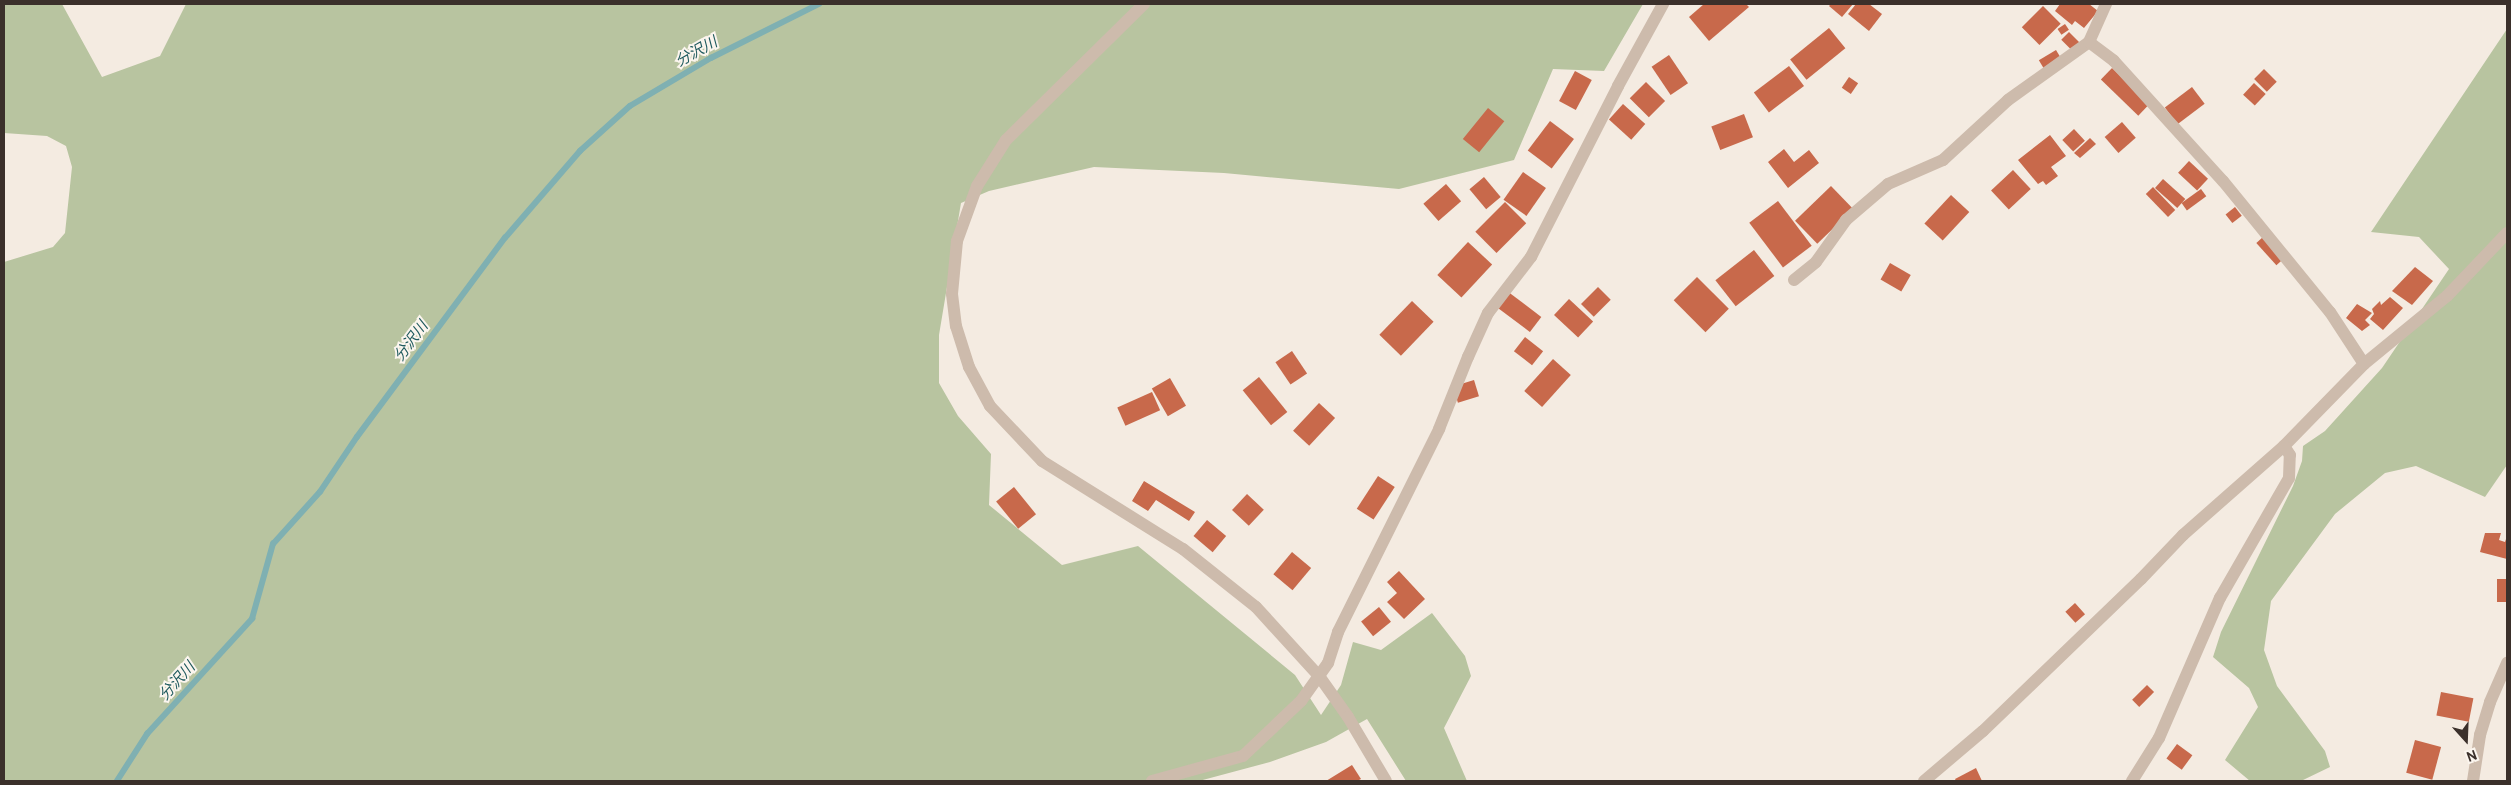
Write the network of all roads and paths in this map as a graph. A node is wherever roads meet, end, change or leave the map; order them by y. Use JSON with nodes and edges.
{"nodes":[{"id":1,"x":1144,"y":4,"type":"edge"},
{"id":2,"x":1663,"y":4,"type":"edge"},
{"id":3,"x":2106,"y":4,"type":"edge"},
{"id":4,"x":2089,"y":42,"type":"junction"},
{"id":5,"x":2507,"y":233,"type":"edge"},
{"id":6,"x":1794,"y":280,"type":"dead end"},
{"id":7,"x":2364,"y":364,"type":"junction"},
{"id":8,"x":2284,"y":446,"type":"junction"},
{"id":9,"x":2507,"y":663,"type":"edge"},
{"id":10,"x":1319,"y":676,"type":"junction"},
{"id":11,"x":1152,"y":781,"type":"edge"},
{"id":12,"x":1386,"y":781,"type":"edge"},
{"id":13,"x":1924,"y":781,"type":"edge"},
{"id":14,"x":2132,"y":781,"type":"edge"},
{"id":15,"x":2474,"y":781,"type":"edge"}],
"edges":[{"from":1,"to":10,"type":"street"},
{"from":2,"to":10,"type":"street"},
{"from":3,"to":4,"type":"street"},
{"from":4,"to":6,"type":"street"},
{"from":4,"to":7,"type":"street"},
{"from":5,"to":7,"type":"street"},
{"from":7,"to":8,"type":"street"},
{"from":8,"to":13,"type":"street"},
{"from":8,"to":14,"type":"street"},
{"from":9,"to":15,"type":"street"},
{"from":10,"to":11,"type":"street"},
{"from":10,"to":12,"type":"street"}]}
